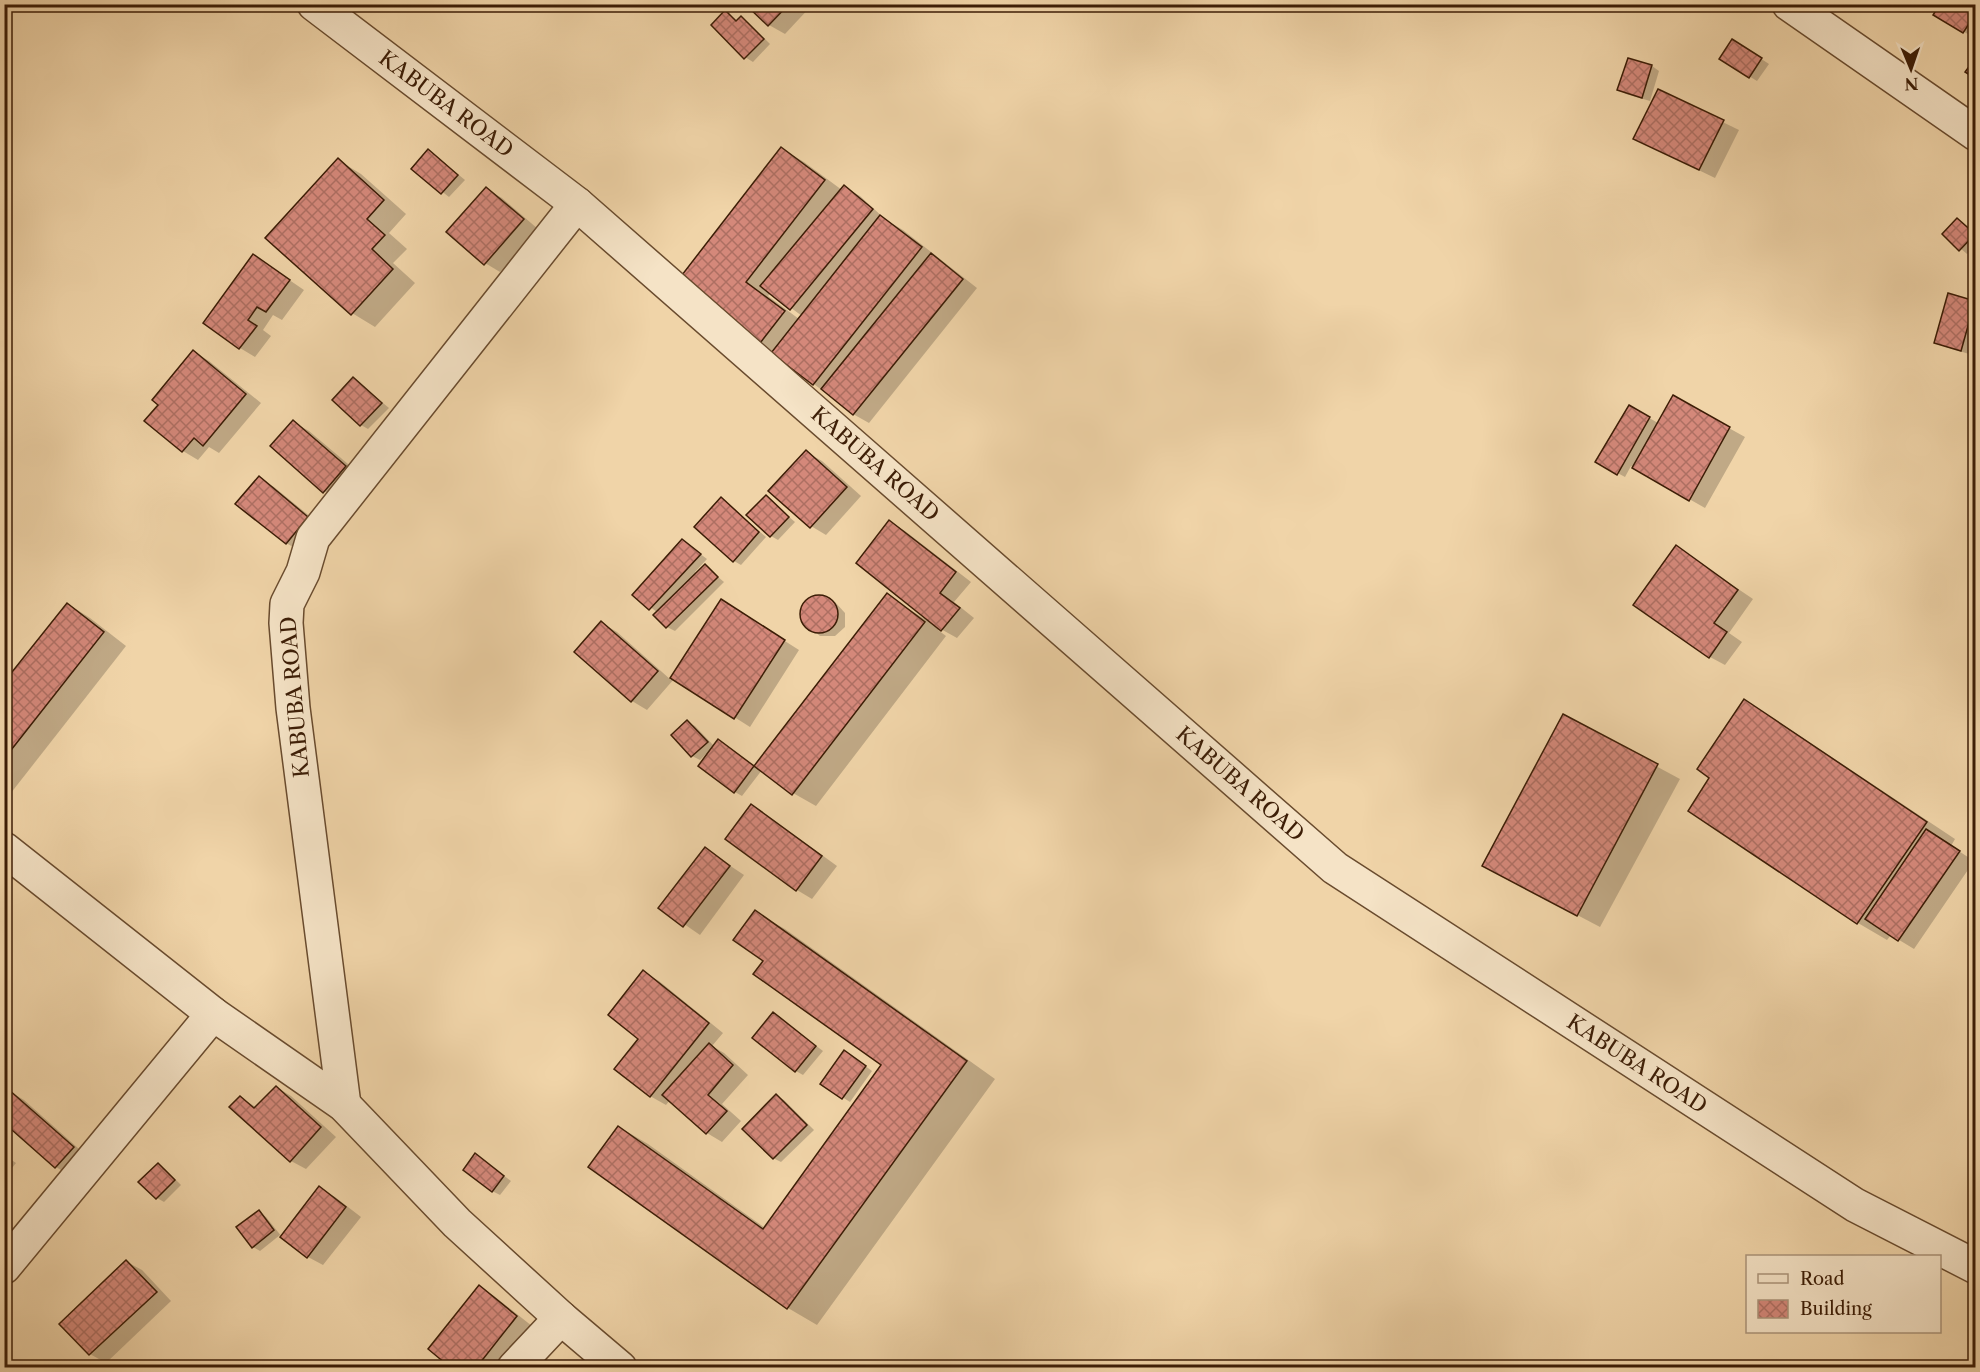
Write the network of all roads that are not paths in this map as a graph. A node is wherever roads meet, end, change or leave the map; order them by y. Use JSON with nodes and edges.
{"nodes":[{"id":1,"x":314,"y":4,"type":"edge"},
{"id":2,"x":1789,"y":4,"type":"edge"},
{"id":3,"x":1976,"y":134,"type":"edge"},
{"id":4,"x":577,"y":204,"type":"junction"},
{"id":5,"x":4,"y":849,"type":"edge"},
{"id":6,"x":213,"y":1014,"type":"junction"},
{"id":7,"x":344,"y":1105,"type":"junction"},
{"id":8,"x":4,"y":1267,"type":"edge"},
{"id":9,"x":1976,"y":1268,"type":"edge"},
{"id":10,"x":561,"y":1318,"type":"junction"},
{"id":11,"x":514,"y":1368,"type":"edge"},
{"id":12,"x":620,"y":1368,"type":"edge"}],
"edges":[{"from":1,"to":4,"type":"street","name":"KABUBA ROAD"},
{"from":2,"to":3,"type":"street"},
{"from":4,"to":7,"type":"street","name":"KABUBA ROAD"},
{"from":4,"to":9,"type":"street","name":"KABUBA ROAD"},
{"from":5,"to":6,"type":"street"},
{"from":6,"to":7,"type":"street"},
{"from":6,"to":8,"type":"street"},
{"from":7,"to":10,"type":"street"},
{"from":10,"to":11,"type":"street"},
{"from":10,"to":12,"type":"street"}]}
